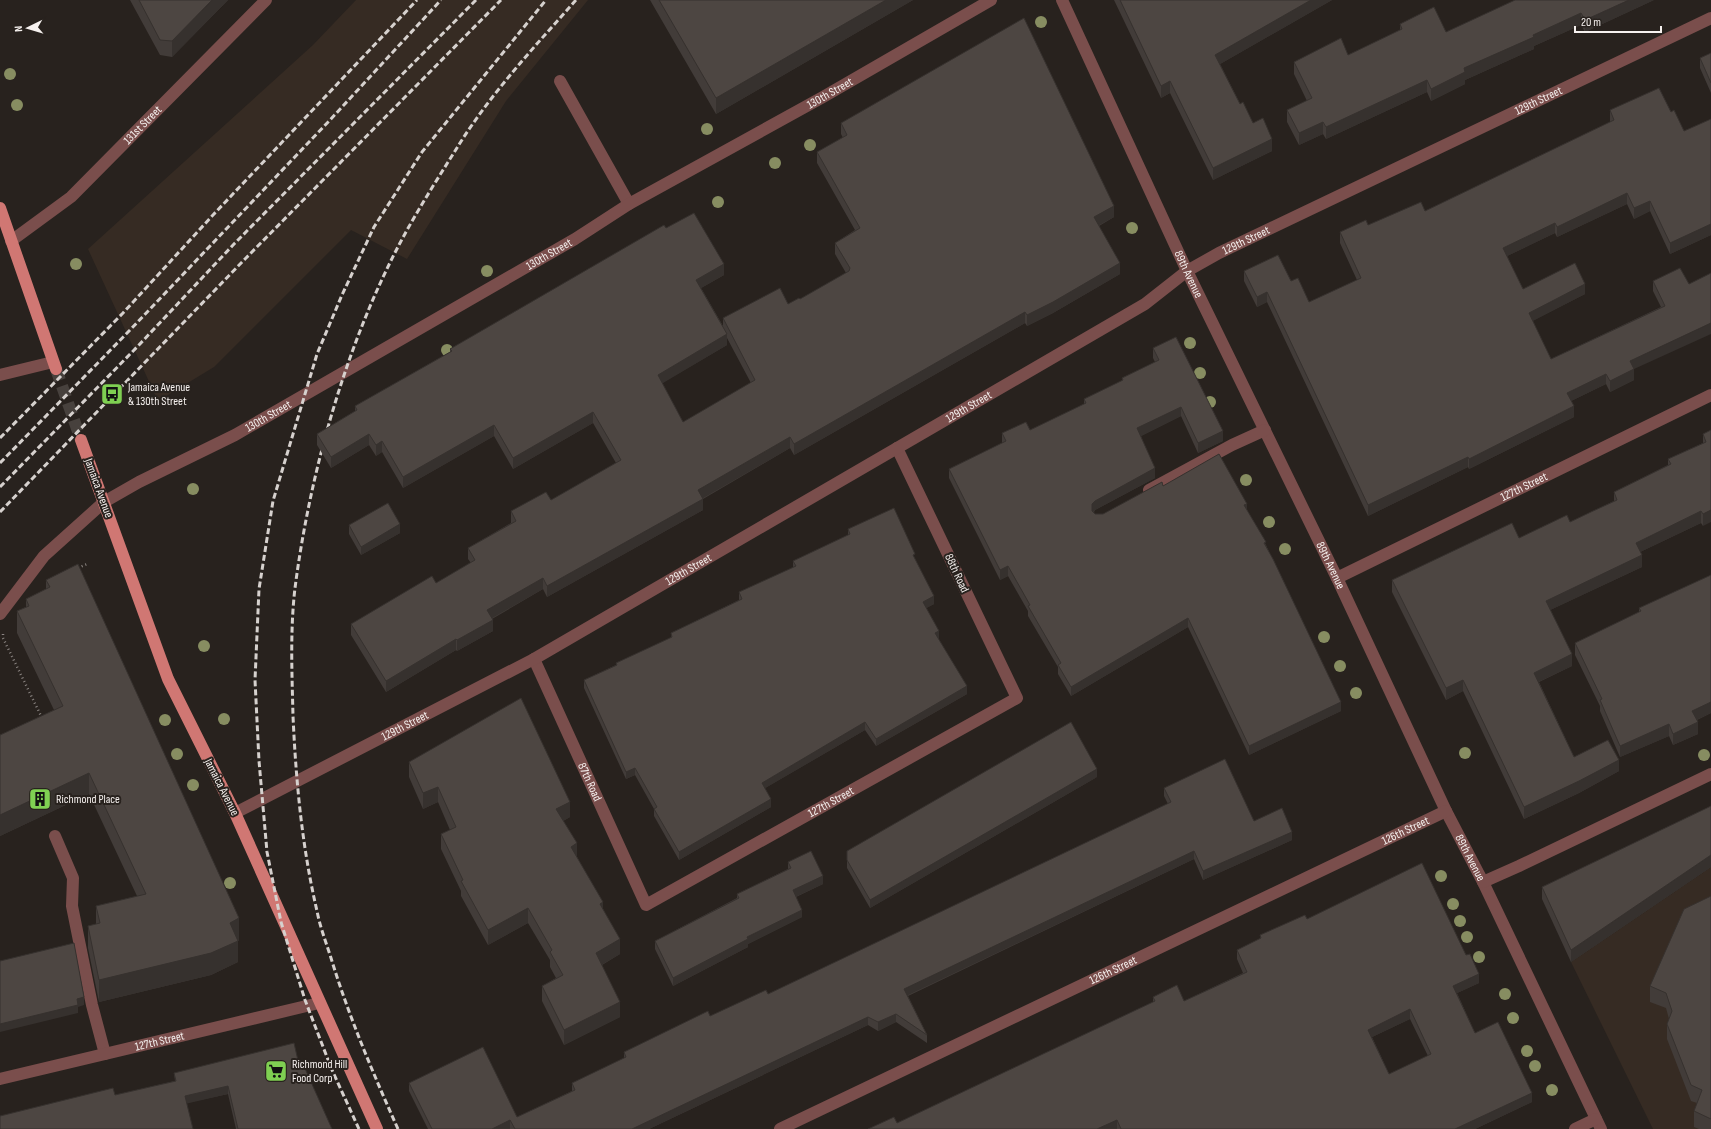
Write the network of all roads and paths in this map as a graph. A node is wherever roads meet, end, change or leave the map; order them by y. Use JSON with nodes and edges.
{"nodes":[{"id":1,"x":266,"y":0,"type":"edge"},
{"id":2,"x":991,"y":0,"type":"edge"},
{"id":3,"x":1062,"y":0,"type":"edge"},
{"id":4,"x":1711,"y":18,"type":"edge"},
{"id":5,"x":560,"y":81,"type":"dead end"},
{"id":6,"x":629,"y":204,"type":"junction"},
{"id":7,"x":0,"y":208,"type":"edge"},
{"id":8,"x":11,"y":241,"type":"junction"},
{"id":9,"x":1187,"y":271,"type":"junction"},
{"id":10,"x":54,"y":366,"type":"joint"},
{"id":11,"x":0,"y":375,"type":"edge"},
{"id":12,"x":1711,"y":395,"type":"edge"},
{"id":13,"x":1265,"y":430,"type":"junction"},
{"id":14,"x":81,"y":440,"type":"tunnel mouth"},
{"id":15,"x":897,"y":448,"type":"junction"},
{"id":16,"x":1141,"y":494,"type":"edge"},
{"id":17,"x":104,"y":502,"type":"junction"},
{"id":18,"x":86,"y":564,"type":"dead end"},
{"id":19,"x":73,"y":570,"type":"edge"},
{"id":20,"x":1337,"y":578,"type":"junction"},
{"id":21,"x":0,"y":614,"type":"edge"},
{"id":22,"x":3,"y":631,"type":"dead end"},
{"id":23,"x":534,"y":659,"type":"junction"},
{"id":24,"x":1017,"y":698,"type":"joint"},
{"id":25,"x":43,"y":721,"type":"edge"},
{"id":26,"x":1711,"y":774,"type":"edge"},
{"id":27,"x":1446,"y":811,"type":"junction"},
{"id":28,"x":236,"y":813,"type":"junction"},
{"id":29,"x":55,"y":836,"type":"dead end"},
{"id":30,"x":1483,"y":882,"type":"junction"},
{"id":31,"x":646,"y":905,"type":"joint"},
{"id":32,"x":319,"y":1003,"type":"junction"},
{"id":33,"x":104,"y":1054,"type":"junction"},
{"id":34,"x":0,"y":1079,"type":"edge"},
{"id":35,"x":1599,"y":1124,"type":"edge"},
{"id":36,"x":376,"y":1129,"type":"edge"},
{"id":37,"x":780,"y":1129,"type":"edge"},
{"id":38,"x":1576,"y":1129,"type":"edge"}],
"edges":[{"from":1,"to":8,"type":"street","name":"131st Street"},
{"from":2,"to":6,"type":"street","name":"130th Street"},
{"from":3,"to":9,"type":"street","name":"89th Avenue"},
{"from":4,"to":9,"type":"street","name":"129th Street"},
{"from":5,"to":6,"type":"street"},
{"from":6,"to":17,"type":"street","name":"130th Street"},
{"from":7,"to":8,"type":"main road"},
{"from":8,"to":10,"type":"main road"},
{"from":9,"to":13,"type":"street","name":"89th Avenue"},
{"from":9,"to":15,"type":"street","name":"129th Street"},
{"from":10,"to":11,"type":"street"},
{"from":12,"to":20,"type":"street","name":"127th Street"},
{"from":13,"to":16,"type":"street"},
{"from":13,"to":20,"type":"street","name":"89th Avenue"},
{"from":14,"to":17,"type":"main road","name":"Jamaica Avenue"},
{"from":15,"to":23,"type":"street","name":"129th Street"},
{"from":15,"to":24,"type":"street","name":"88th Road"},
{"from":17,"to":21,"type":"street","name":"130th Street"},
{"from":17,"to":28,"type":"main road","name":"Jamaica Avenue"},
{"from":18,"to":19,"type":"path"},
{"from":20,"to":27,"type":"street","name":"89th Avenue"},
{"from":22,"to":25,"type":"path"},
{"from":23,"to":28,"type":"street","name":"129th Street"},
{"from":23,"to":31,"type":"street","name":"87th Road"},
{"from":24,"to":31,"type":"street","name":"127th Street"},
{"from":26,"to":30,"type":"street"},
{"from":27,"to":30,"type":"street","name":"89th Avenue"},
{"from":27,"to":37,"type":"street","name":"126th Street"},
{"from":28,"to":32,"type":"main road","name":"Jamaica Avenue"},
{"from":29,"to":33,"type":"street"},
{"from":30,"to":35,"type":"street","name":"89th Avenue"},
{"from":32,"to":33,"type":"street","name":"127th Street"},
{"from":32,"to":36,"type":"main road","name":"Jamaica Avenue"},
{"from":33,"to":34,"type":"street","name":"127th Street"},
{"from":35,"to":38,"type":"street"}]}
